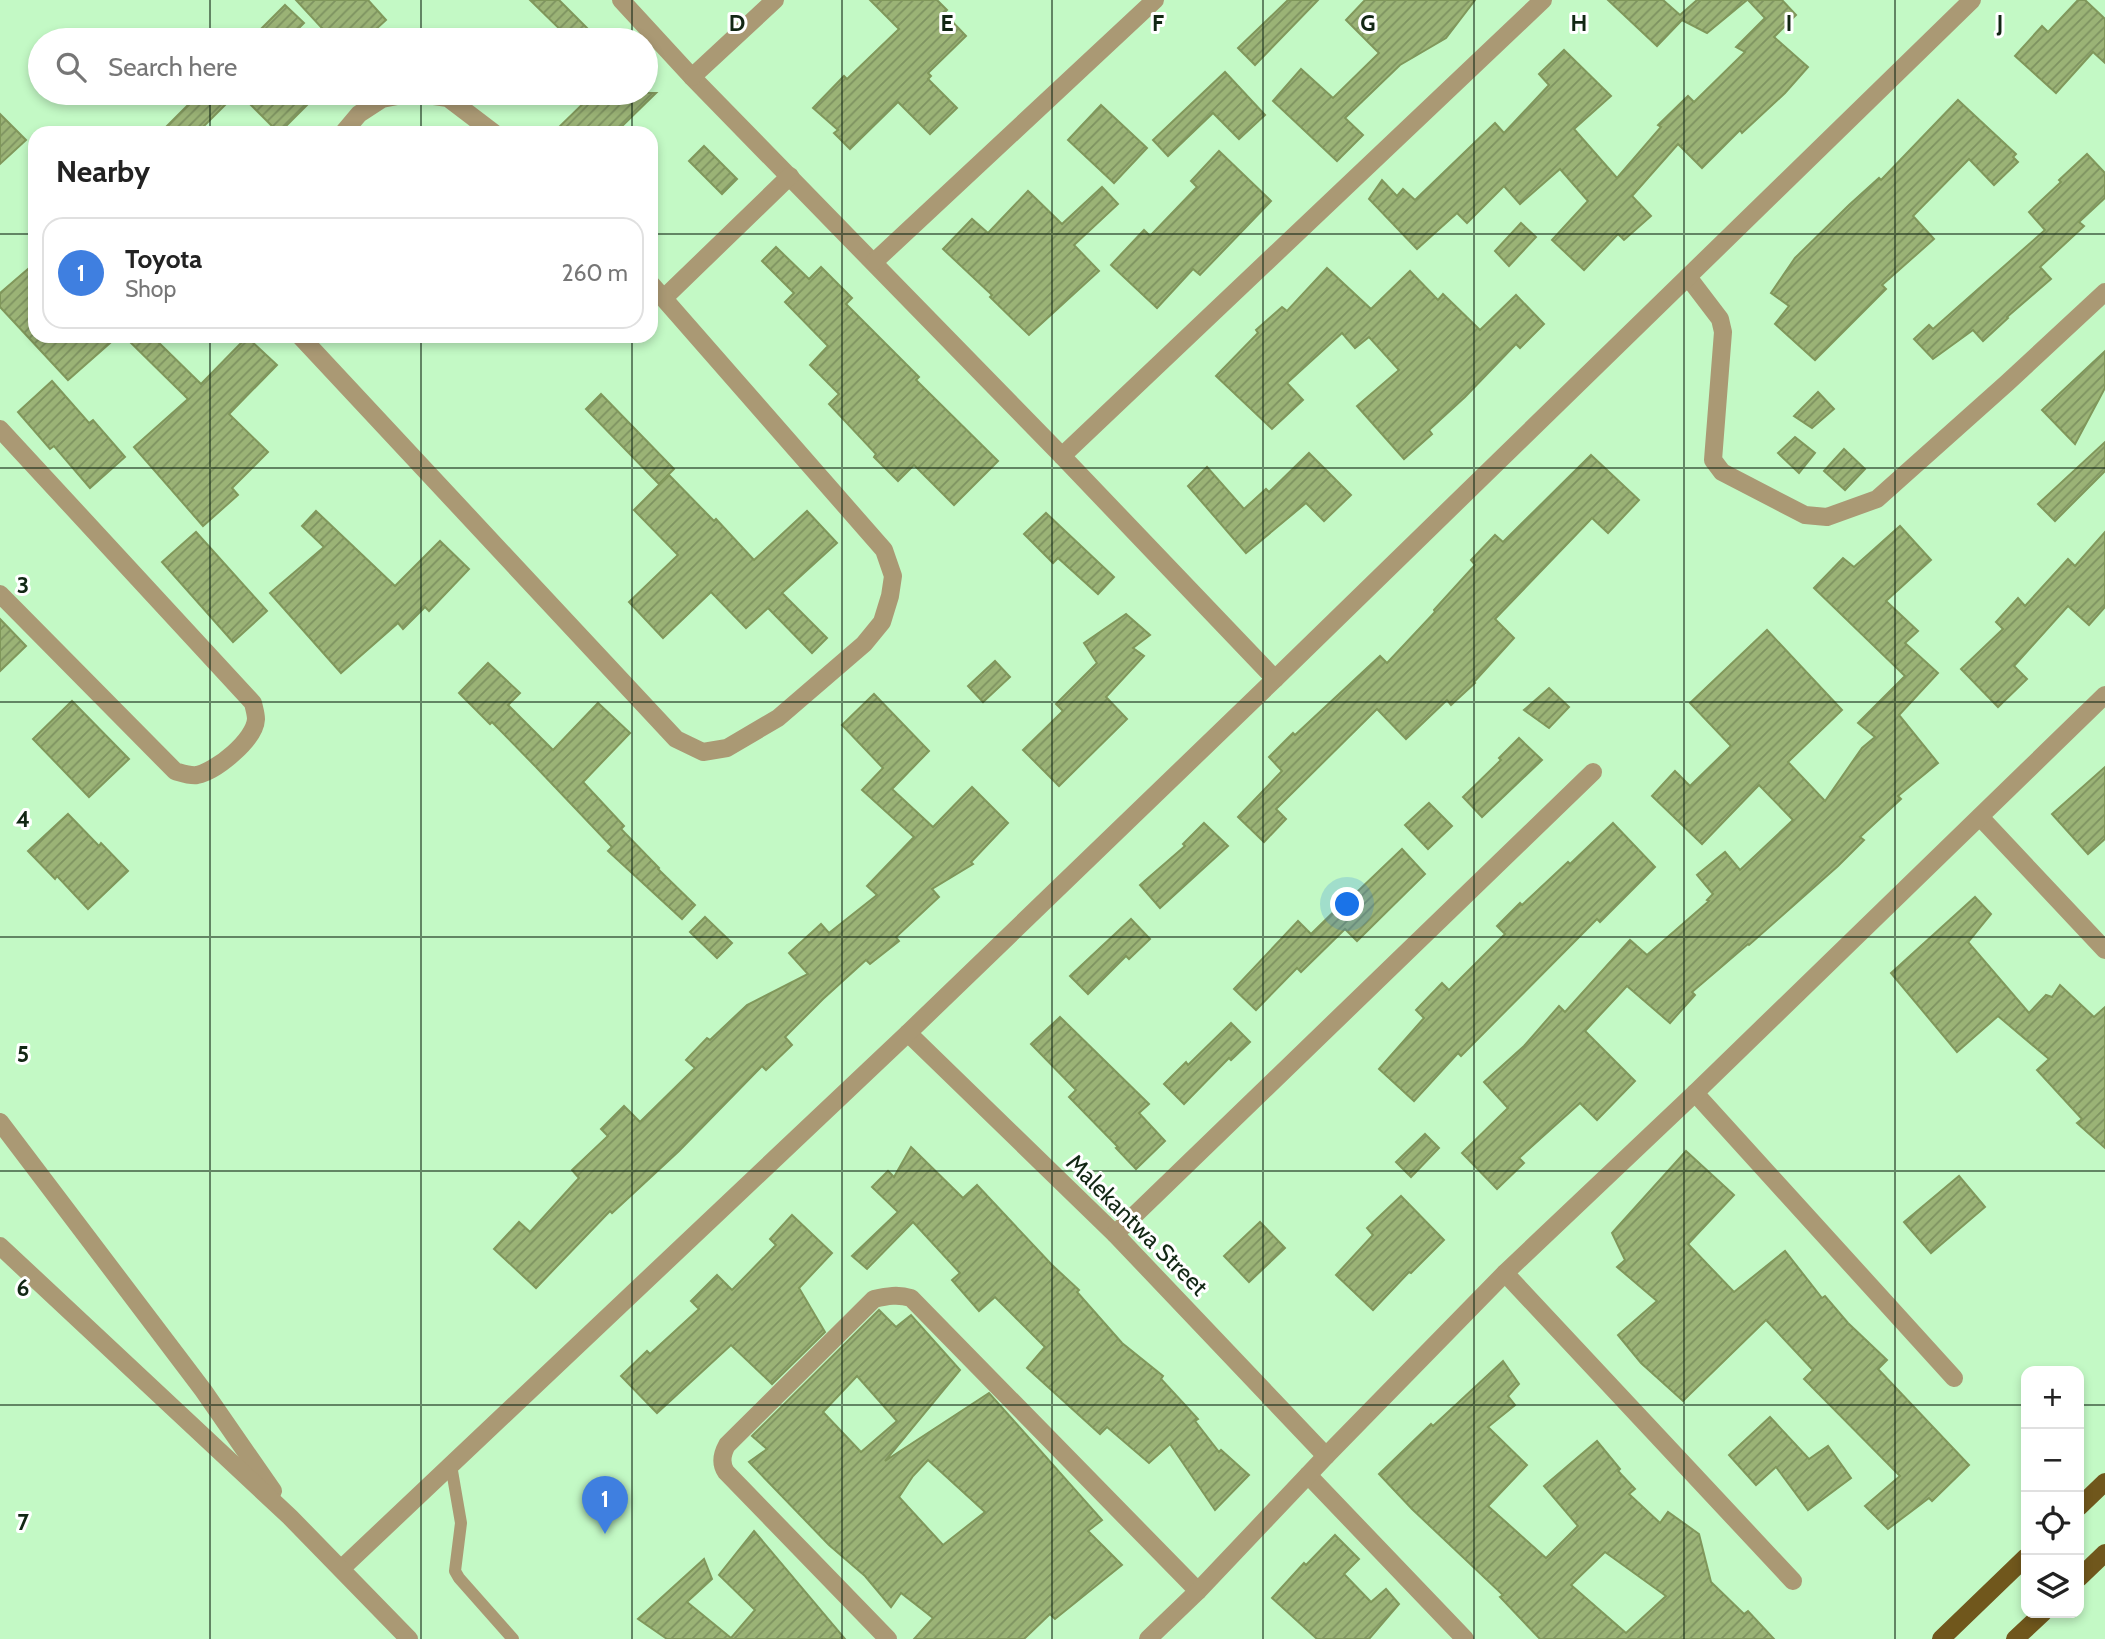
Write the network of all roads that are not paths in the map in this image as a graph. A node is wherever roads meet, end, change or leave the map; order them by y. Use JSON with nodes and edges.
{"nodes":[{"id":1,"x":621,"y":0,"type":"edge"},
{"id":2,"x":775,"y":0,"type":"edge"},
{"id":3,"x":1155,"y":0,"type":"edge"},
{"id":4,"x":1543,"y":0,"type":"edge"},
{"id":5,"x":1966,"y":2,"type":"edge"},
{"id":6,"x":647,"y":28,"type":"edge"},
{"id":7,"x":658,"y":40,"type":"edge"},
{"id":8,"x":692,"y":77,"type":"junction"},
{"id":9,"x":373,"y":105,"type":"edge"},
{"id":10,"x":457,"y":105,"type":"edge"},
{"id":11,"x":349,"y":126,"type":"edge"},
{"id":12,"x":485,"y":126,"type":"edge"},
{"id":13,"x":790,"y":176,"type":"junction"},
{"id":14,"x":874,"y":262,"type":"junction"},
{"id":15,"x":1688,"y":277,"type":"junction"},
{"id":16,"x":658,"y":290,"type":"edge"},
{"id":17,"x":2105,"y":292,"type":"edge"},
{"id":18,"x":665,"y":297,"type":"junction"},
{"id":19,"x":307,"y":343,"type":"edge"},
{"id":20,"x":0,"y":429,"type":"edge"},
{"id":21,"x":1062,"y":456,"type":"junction"},
{"id":22,"x":0,"y":594,"type":"edge"},
{"id":23,"x":1275,"y":679,"type":"junction"},
{"id":24,"x":2105,"y":695,"type":"edge"},
{"id":25,"x":1593,"y":772,"type":"dead end"},
{"id":26,"x":1980,"y":817,"type":"junction"},
{"id":27,"x":2105,"y":950,"type":"edge"},
{"id":28,"x":908,"y":1032,"type":"junction"},
{"id":29,"x":1695,"y":1093,"type":"junction"},
{"id":30,"x":0,"y":1122,"type":"edge"},
{"id":31,"x":1115,"y":1234,"type":"junction"},
{"id":32,"x":0,"y":1246,"type":"edge"},
{"id":33,"x":1505,"y":1273,"type":"junction"},
{"id":34,"x":1954,"y":1378,"type":"dead end"},
{"id":35,"x":1326,"y":1456,"type":"junction"},
{"id":36,"x":451,"y":1465,"type":"junction"},
{"id":37,"x":1308,"y":1475,"type":"junction"},
{"id":38,"x":2105,"y":1482,"type":"edge"},
{"id":39,"x":2084,"y":1502,"type":"edge"},
{"id":40,"x":290,"y":1517,"type":"junction"},
{"id":41,"x":2105,"y":1553,"type":"edge"},
{"id":42,"x":2021,"y":1563,"type":"edge"},
{"id":43,"x":342,"y":1567,"type":"junction"},
{"id":44,"x":2084,"y":1573,"type":"edge"},
{"id":45,"x":1793,"y":1581,"type":"dead end"},
{"id":46,"x":1198,"y":1591,"type":"junction"},
{"id":47,"x":2038,"y":1618,"type":"edge"},
{"id":48,"x":409,"y":1639,"type":"edge"},
{"id":49,"x":513,"y":1639,"type":"edge"},
{"id":50,"x":888,"y":1639,"type":"edge"},
{"id":51,"x":1148,"y":1639,"type":"edge"},
{"id":52,"x":1465,"y":1639,"type":"edge"},
{"id":53,"x":1941,"y":1639,"type":"edge"},
{"id":54,"x":2015,"y":1639,"type":"edge"}],
"edges":[{"from":1,"to":6,"type":"street"},
{"from":2,"to":8,"type":"street"},
{"from":3,"to":14,"type":"street"},
{"from":4,"to":21,"type":"street"},
{"from":5,"to":15,"type":"street"},
{"from":7,"to":8,"type":"street"},
{"from":8,"to":13,"type":"street"},
{"from":9,"to":11,"type":"street"},
{"from":10,"to":12,"type":"street"},
{"from":13,"to":14,"type":"street"},
{"from":13,"to":18,"type":"street"},
{"from":14,"to":21,"type":"street"},
{"from":15,"to":17,"type":"street"},
{"from":15,"to":23,"type":"street"},
{"from":16,"to":18,"type":"street"},
{"from":18,"to":19,"type":"street"},
{"from":20,"to":22,"type":"street"},
{"from":21,"to":23,"type":"street"},
{"from":23,"to":28,"type":"street"},
{"from":24,"to":26,"type":"street"},
{"from":25,"to":31,"type":"street"},
{"from":26,"to":27,"type":"street"},
{"from":26,"to":29,"type":"street"},
{"from":28,"to":31,"type":"street","name":"Malekantwa Street"},
{"from":28,"to":36,"type":"street"},
{"from":29,"to":33,"type":"street"},
{"from":29,"to":34,"type":"street"},
{"from":30,"to":40,"type":"street"},
{"from":31,"to":35,"type":"street","name":"Malekantwa Street"},
{"from":32,"to":40,"type":"street"},
{"from":33,"to":35,"type":"street"},
{"from":33,"to":45,"type":"street"},
{"from":35,"to":37,"type":"street"},
{"from":36,"to":43,"type":"street"},
{"from":36,"to":49,"type":"lane"},
{"from":37,"to":46,"type":"street"},
{"from":37,"to":52,"type":"street"},
{"from":38,"to":39,"type":"main road"},
{"from":40,"to":43,"type":"street"},
{"from":41,"to":44,"type":"main road"},
{"from":42,"to":53,"type":"main road"},
{"from":43,"to":48,"type":"street"},
{"from":46,"to":50,"type":"street"},
{"from":46,"to":51,"type":"street"},
{"from":47,"to":54,"type":"main road"}]}
